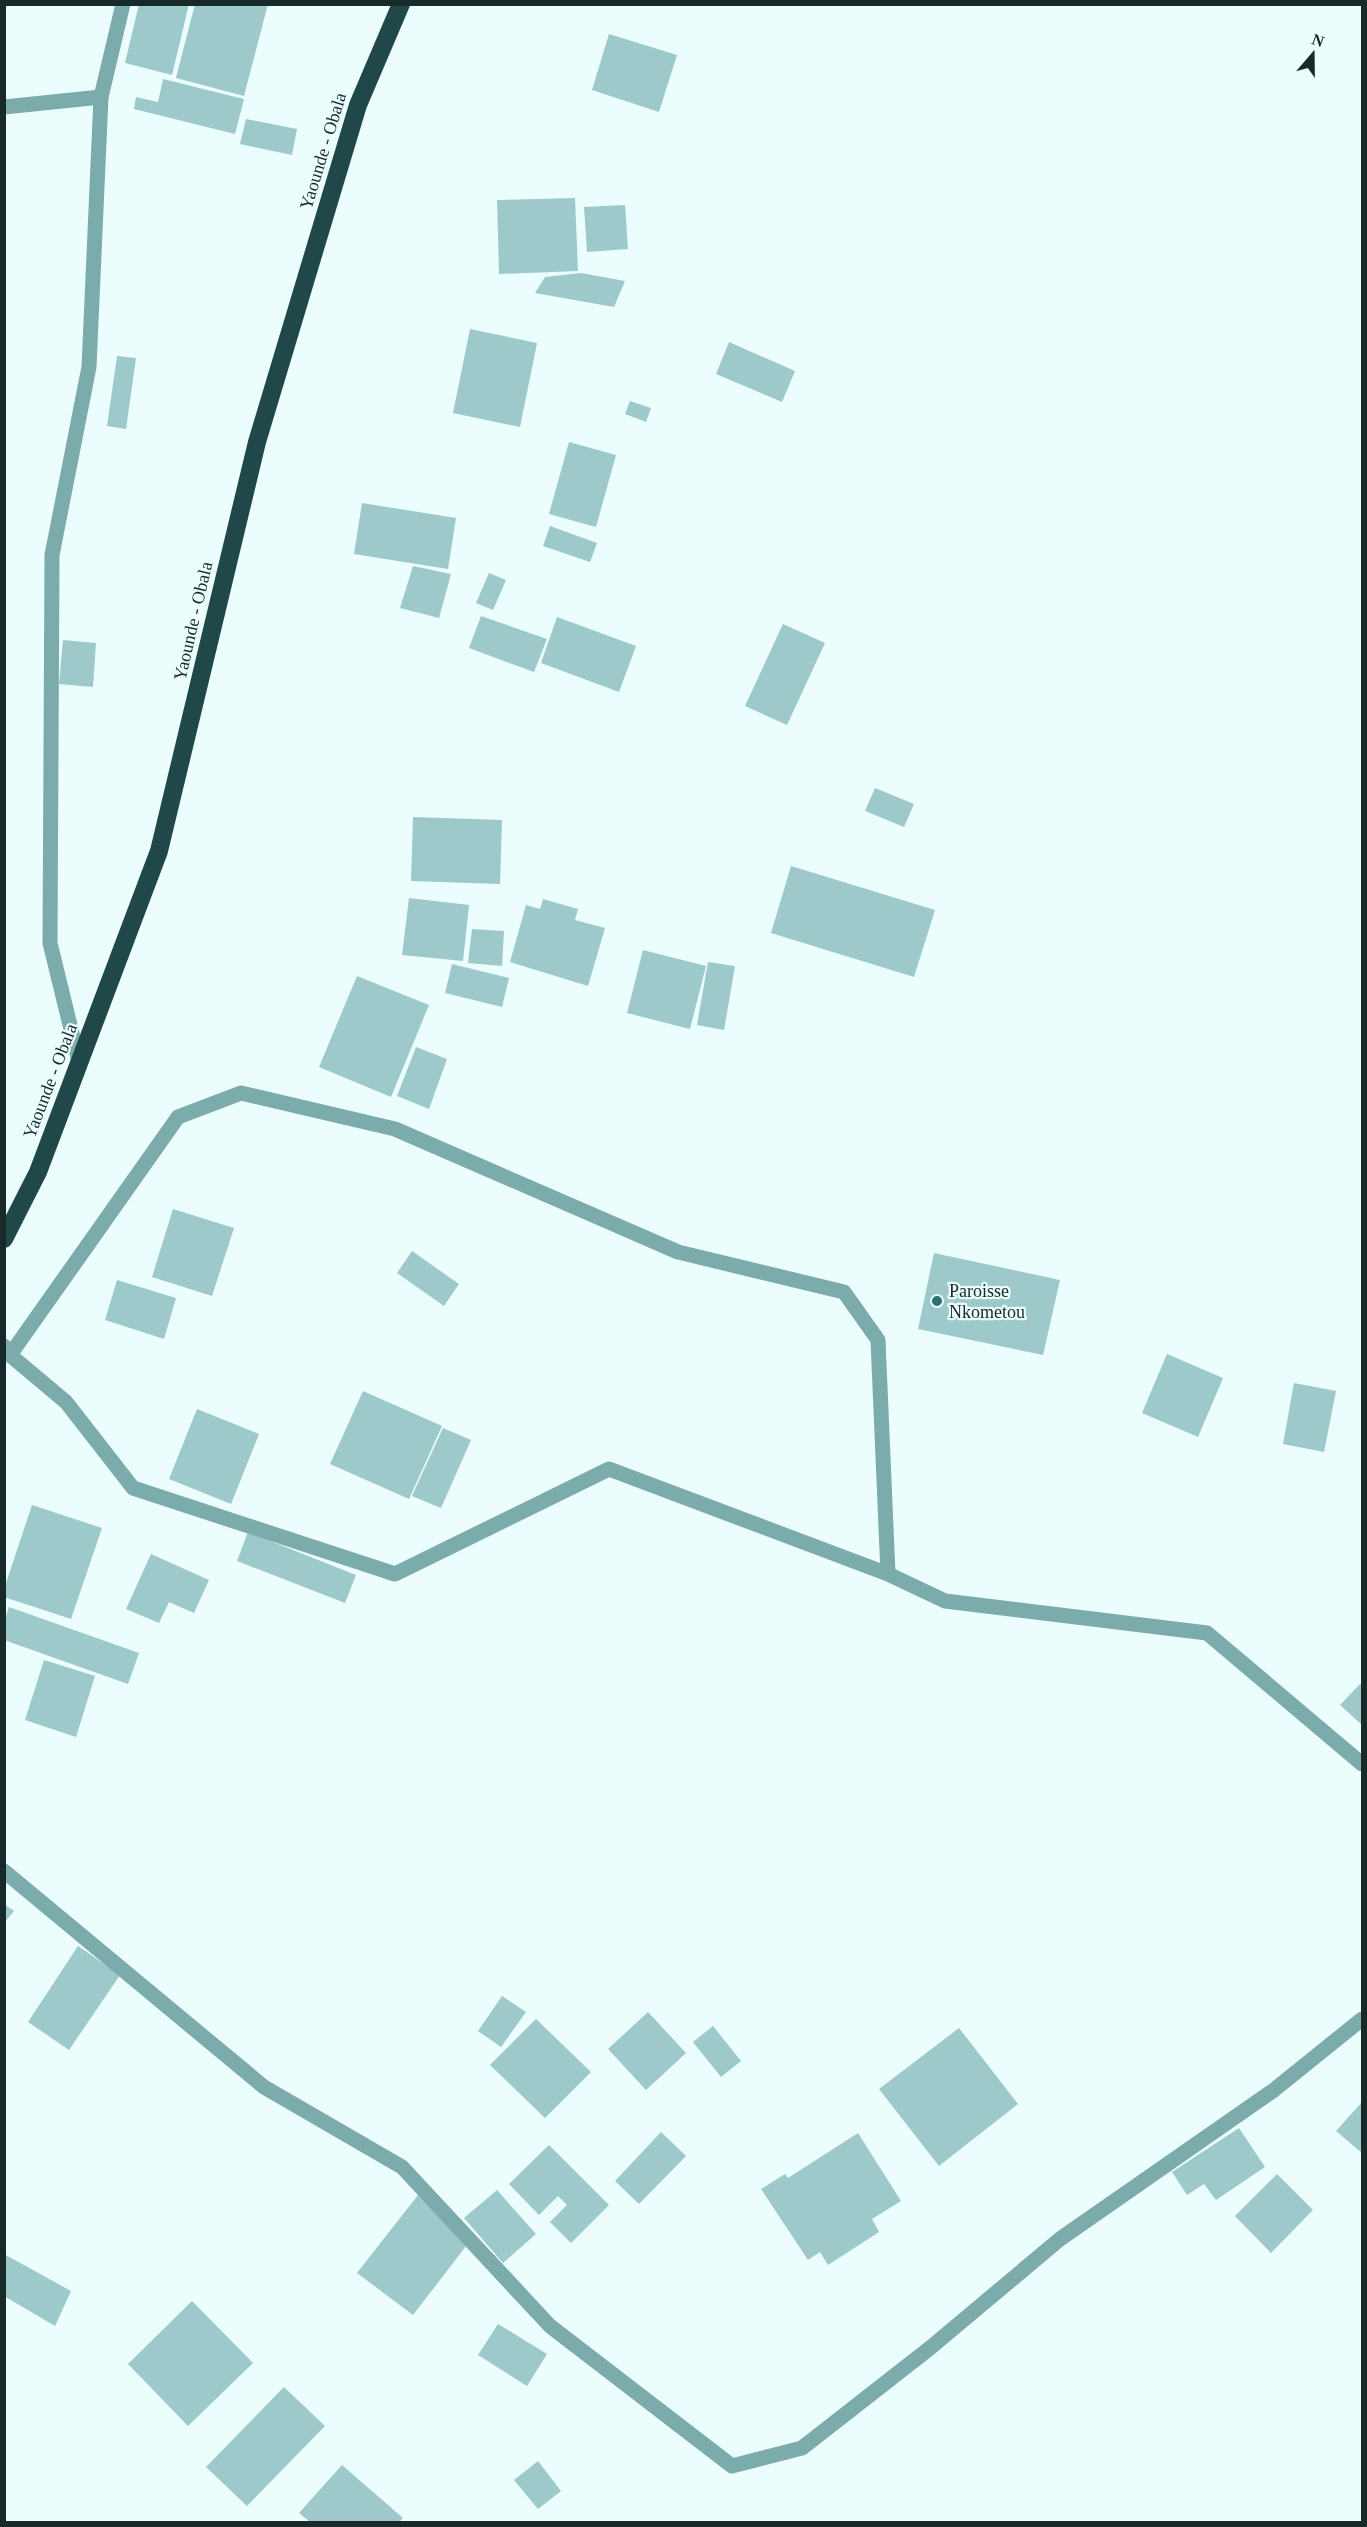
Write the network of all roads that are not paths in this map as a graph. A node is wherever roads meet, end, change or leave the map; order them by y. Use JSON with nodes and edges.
{"nodes":[{"id":1,"x":123,"y":4,"type":"edge"},
{"id":2,"x":401,"y":4,"type":"edge"},
{"id":3,"x":101,"y":97,"type":"junction"},
{"id":4,"x":4,"y":107,"type":"edge"},
{"id":5,"x":79,"y":1062,"type":"junction"},
{"id":6,"x":4,"y":1239,"type":"edge"},
{"id":7,"x":7,"y":1351,"type":"edge"},
{"id":8,"x":888,"y":1574,"type":"junction"},
{"id":9,"x":1362,"y":1764,"type":"edge"},
{"id":10,"x":4,"y":1871,"type":"edge"},
{"id":11,"x":1362,"y":2019,"type":"edge"}],
"edges":[{"from":1,"to":3,"type":"street"},
{"from":2,"to":5,"type":"highway","name":"Yaounde - Obala"},
{"from":3,"to":4,"type":"street"},
{"from":3,"to":5,"type":"street"},
{"from":5,"to":6,"type":"highway","name":"Yaounde - Obala"},
{"from":7,"to":8,"type":"street"},
{"from":7,"to":8,"type":"street"},
{"from":8,"to":9,"type":"street"},
{"from":10,"to":11,"type":"street"}]}
